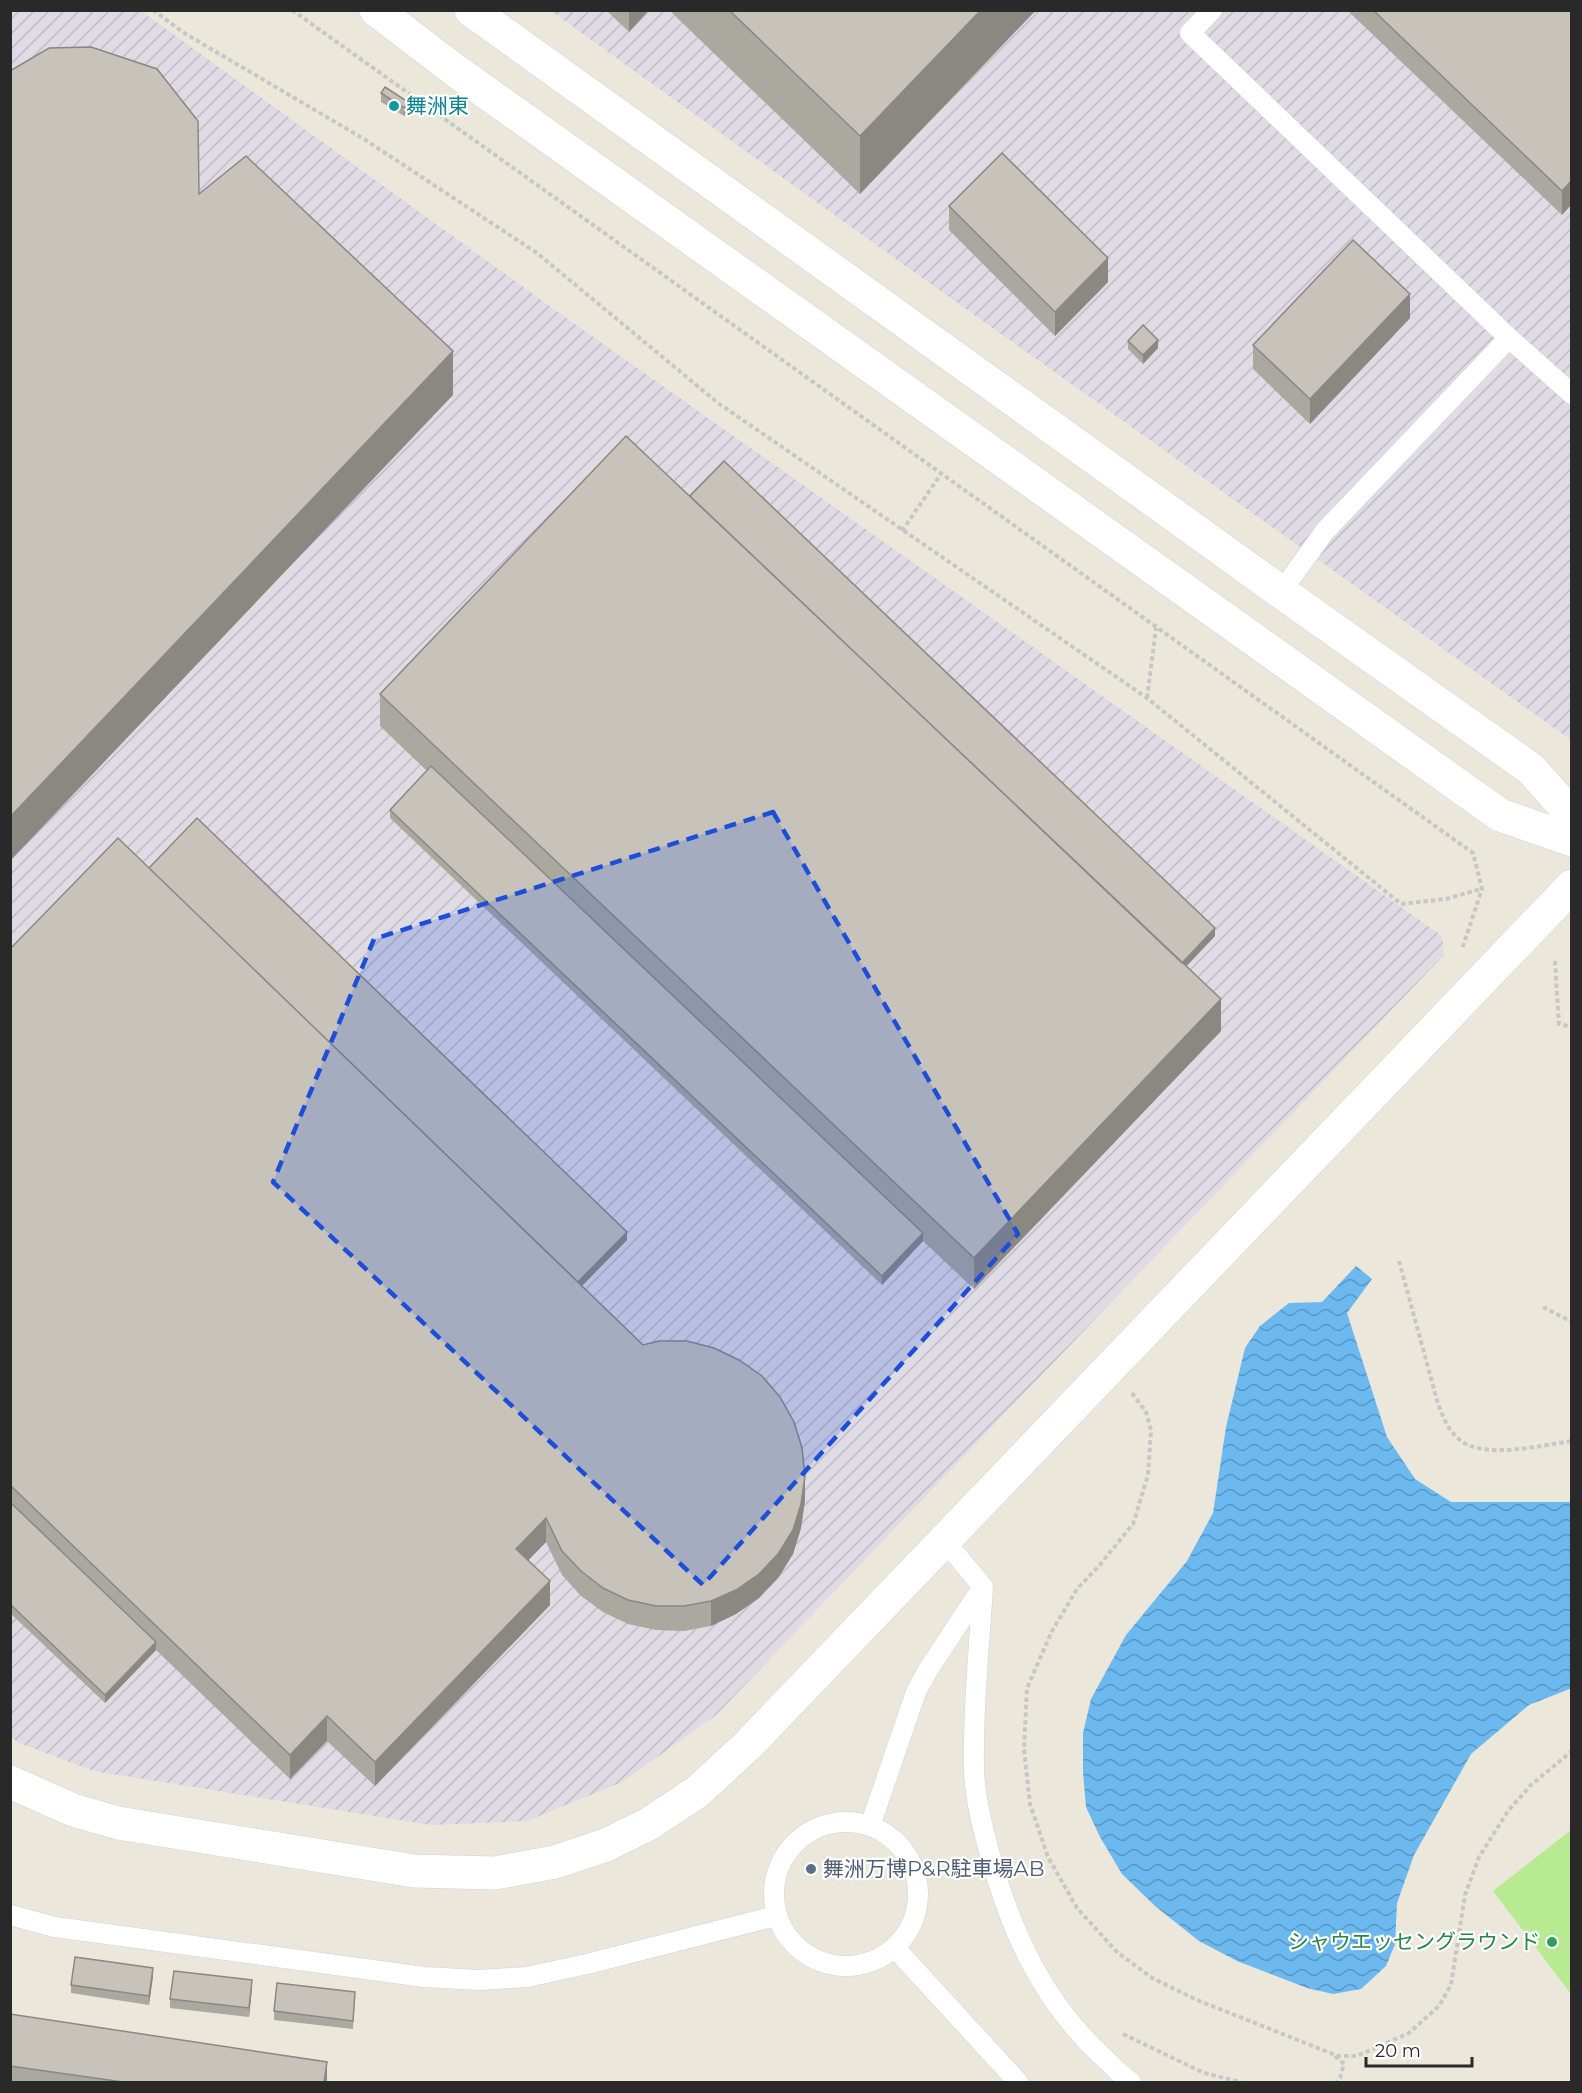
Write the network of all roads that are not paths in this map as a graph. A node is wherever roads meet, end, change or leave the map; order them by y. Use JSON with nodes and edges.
{"nodes":[{"id":1,"x":376,"y":10,"type":"edge"},
{"id":2,"x":471,"y":10,"type":"edge"},
{"id":3,"x":1212,"y":10,"type":"edge"},
{"id":4,"x":1509,"y":338,"type":"junction"},
{"id":5,"x":1572,"y":394,"type":"edge"},
{"id":6,"x":1281,"y":592,"type":"junction"},
{"id":7,"x":1572,"y":815,"type":"edge"},
{"id":8,"x":1572,"y":840,"type":"edge"},
{"id":9,"x":1572,"y":886,"type":"edge"},
{"id":10,"x":944,"y":1540,"type":"junction"},
{"id":11,"x":983,"y":1587,"type":"junction"},
{"id":12,"x":10,"y":1782,"type":"edge"},
{"id":13,"x":870,"y":1826,"type":"junction"},
{"id":14,"x":10,"y":1915,"type":"edge"},
{"id":15,"x":776,"y":1916,"type":"junction"},
{"id":16,"x":895,"y":1948,"type":"junction"},
{"id":17,"x":1018,"y":2082,"type":"edge"},
{"id":18,"x":1131,"y":2082,"type":"edge"}],
"edges":[{"from":1,"to":8,"type":"street"},
{"from":2,"to":6,"type":"street"},
{"from":3,"to":4,"type":"lane"},
{"from":4,"to":5,"type":"lane"},
{"from":4,"to":6,"type":"lane"},
{"from":6,"to":7,"type":"street"},
{"from":9,"to":10,"type":"street"},
{"from":10,"to":11,"type":"lane"},
{"from":10,"to":12,"type":"street"},
{"from":11,"to":13,"type":"lane"},
{"from":11,"to":18,"type":"lane"},
{"from":13,"to":15,"type":"lane"},
{"from":13,"to":16,"type":"lane"},
{"from":14,"to":15,"type":"lane"},
{"from":15,"to":16,"type":"lane"},
{"from":16,"to":17,"type":"lane"}]}
